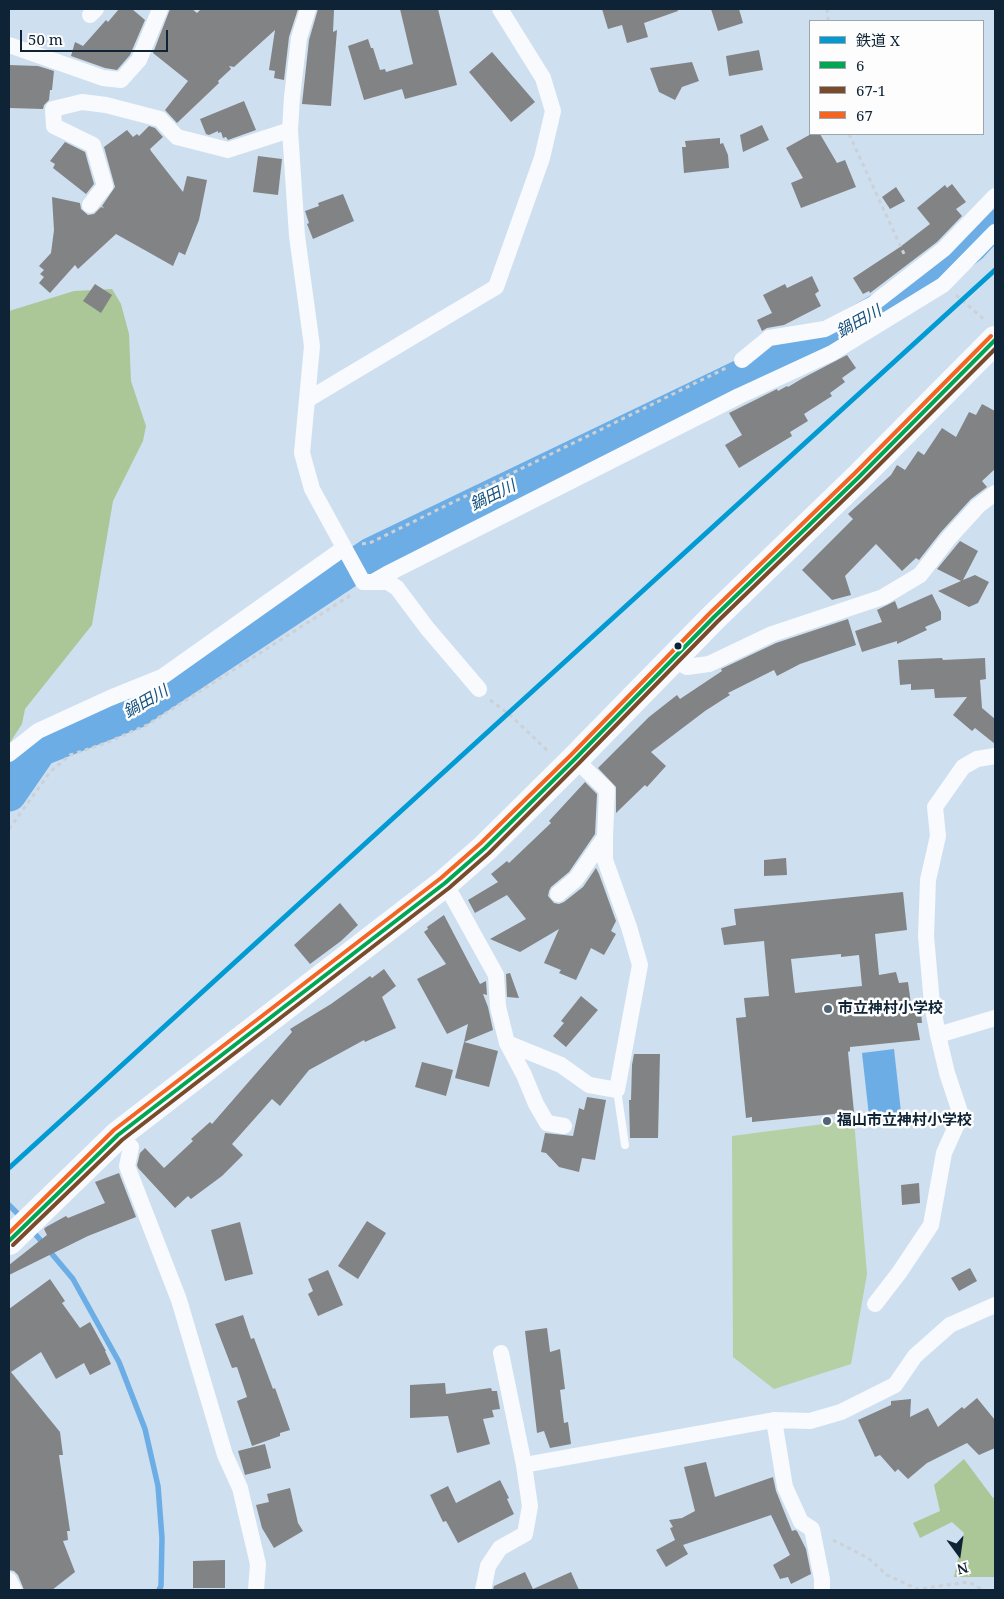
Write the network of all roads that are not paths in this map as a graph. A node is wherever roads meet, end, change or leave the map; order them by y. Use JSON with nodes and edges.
{"nodes":[{"id":1,"x":160,"y":9,"type":"edge"},
{"id":2,"x":308,"y":9,"type":"edge"},
{"id":3,"x":500,"y":9,"type":"edge"},
{"id":4,"x":9,"y":46,"type":"edge"},
{"id":5,"x":120,"y":80,"type":"junction"},
{"id":6,"x":106,"y":105,"type":"junction"},
{"id":7,"x":290,"y":130,"type":"junction"},
{"id":8,"x":995,"y":196,"type":"edge"},
{"id":9,"x":90,"y":205,"type":"dead end"},
{"id":10,"x":995,"y":232,"type":"edge"},
{"id":11,"x":913,"y":273,"type":"junction"},
{"id":12,"x":938,"y":288,"type":"junction"},
{"id":13,"x":993,"y":332,"type":"edge"},
{"id":14,"x":742,"y":360,"type":"road end"},
{"id":15,"x":307,"y":400,"type":"junction"},
{"id":16,"x":995,"y":493,"type":"edge"},
{"id":17,"x":345,"y":551,"type":"junction"},
{"id":18,"x":368,"y":582,"type":"junction"},
{"id":19,"x":674,"y":659,"type":"junction"},
{"id":20,"x":479,"y":689,"type":"road end"},
{"id":21,"x":9,"y":754,"type":"edge"},
{"id":22,"x":995,"y":756,"type":"edge"},
{"id":23,"x":570,"y":764,"type":"junction"},
{"id":24,"x":605,"y":837,"type":"junction"},
{"id":25,"x":445,"y":883,"type":"junction"},
{"id":26,"x":558,"y":894,"type":"dead end"},
{"id":27,"x":995,"y":1018,"type":"edge"},
{"id":28,"x":938,"y":1035,"type":"junction"},
{"id":29,"x":508,"y":1043,"type":"junction"},
{"id":30,"x":617,"y":1090,"type":"junction"},
{"id":31,"x":564,"y":1126,"type":"dead end"},
{"id":32,"x":118,"y":1135,"type":"junction"},
{"id":33,"x":625,"y":1145,"type":"dead end"},
{"id":34,"x":21,"y":1230,"type":"edge"},
{"id":35,"x":875,"y":1304,"type":"dead end"},
{"id":36,"x":995,"y":1305,"type":"edge"},
{"id":37,"x":501,"y":1353,"type":"dead end"},
{"id":38,"x":774,"y":1420,"type":"junction"},
{"id":39,"x":524,"y":1465,"type":"junction"},
{"id":40,"x":9,"y":1580,"type":"edge"},
{"id":41,"x":14,"y":1590,"type":"edge"},
{"id":42,"x":256,"y":1590,"type":"edge"},
{"id":43,"x":483,"y":1590,"type":"edge"},
{"id":44,"x":822,"y":1590,"type":"edge"}],
"edges":[{"from":1,"to":5,"type":"street"},
{"from":2,"to":7,"type":"street"},
{"from":3,"to":15,"type":"street"},
{"from":4,"to":5,"type":"street"},
{"from":5,"to":6,"type":"street"},
{"from":6,"to":7,"type":"street"},
{"from":6,"to":9,"type":"street"},
{"from":7,"to":15,"type":"street"},
{"from":8,"to":11,"type":"street"},
{"from":10,"to":12,"type":"street"},
{"from":11,"to":12,"type":"street"},
{"from":11,"to":14,"type":"street"},
{"from":12,"to":18,"type":"street"},
{"from":13,"to":19,"type":"highway"},
{"from":15,"to":17,"type":"street"},
{"from":16,"to":19,"type":"street"},
{"from":17,"to":18,"type":"street"},
{"from":17,"to":21,"type":"street"},
{"from":18,"to":20,"type":"street"},
{"from":19,"to":23,"type":"highway"},
{"from":22,"to":28,"type":"street"},
{"from":23,"to":24,"type":"street"},
{"from":23,"to":25,"type":"highway"},
{"from":24,"to":26,"type":"street"},
{"from":24,"to":30,"type":"street"},
{"from":25,"to":29,"type":"street"},
{"from":25,"to":32,"type":"highway"},
{"from":27,"to":28,"type":"street"},
{"from":28,"to":35,"type":"street"},
{"from":29,"to":30,"type":"street"},
{"from":29,"to":31,"type":"street"},
{"from":30,"to":33,"type":"lane"},
{"from":32,"to":34,"type":"highway"},
{"from":32,"to":42,"type":"street"},
{"from":36,"to":38,"type":"street"},
{"from":37,"to":39,"type":"street"},
{"from":38,"to":39,"type":"street"},
{"from":38,"to":44,"type":"street"},
{"from":39,"to":43,"type":"street"},
{"from":40,"to":41,"type":"street"}]}
